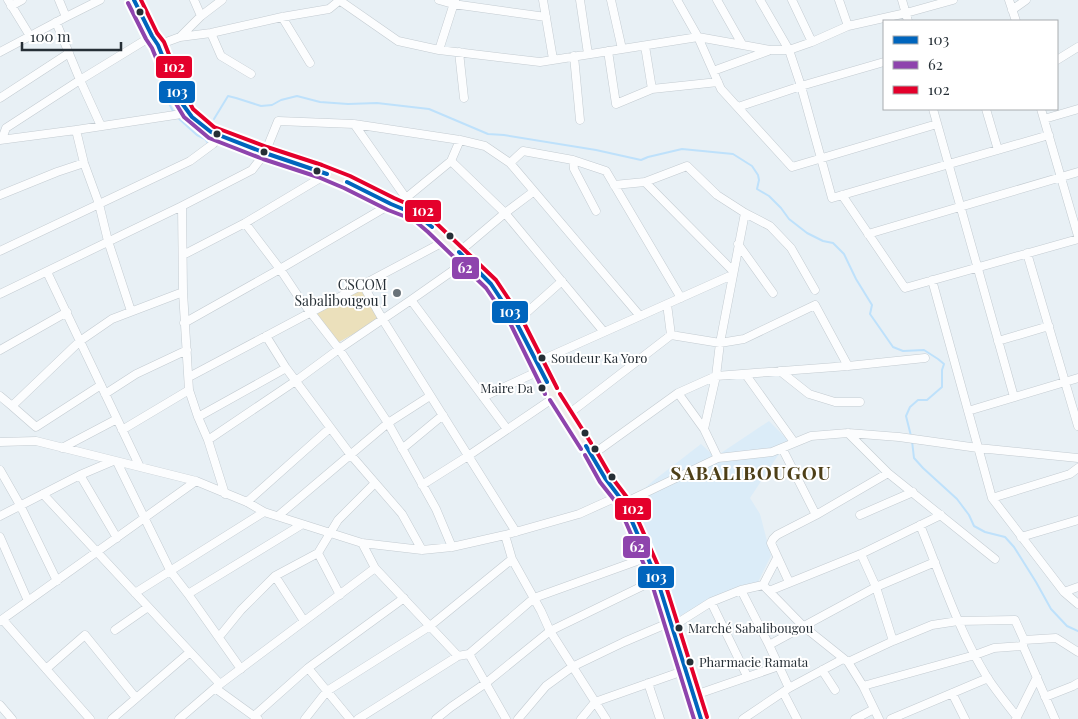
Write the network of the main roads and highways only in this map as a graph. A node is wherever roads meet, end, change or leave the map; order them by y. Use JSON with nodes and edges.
{"nodes":[{"id":1,"x":134,"y":0,"type":"edge"},
{"id":2,"x":701,"y":719,"type":"edge"}],
"edges":[{"from":1,"to":2,"type":"main road"}]}
